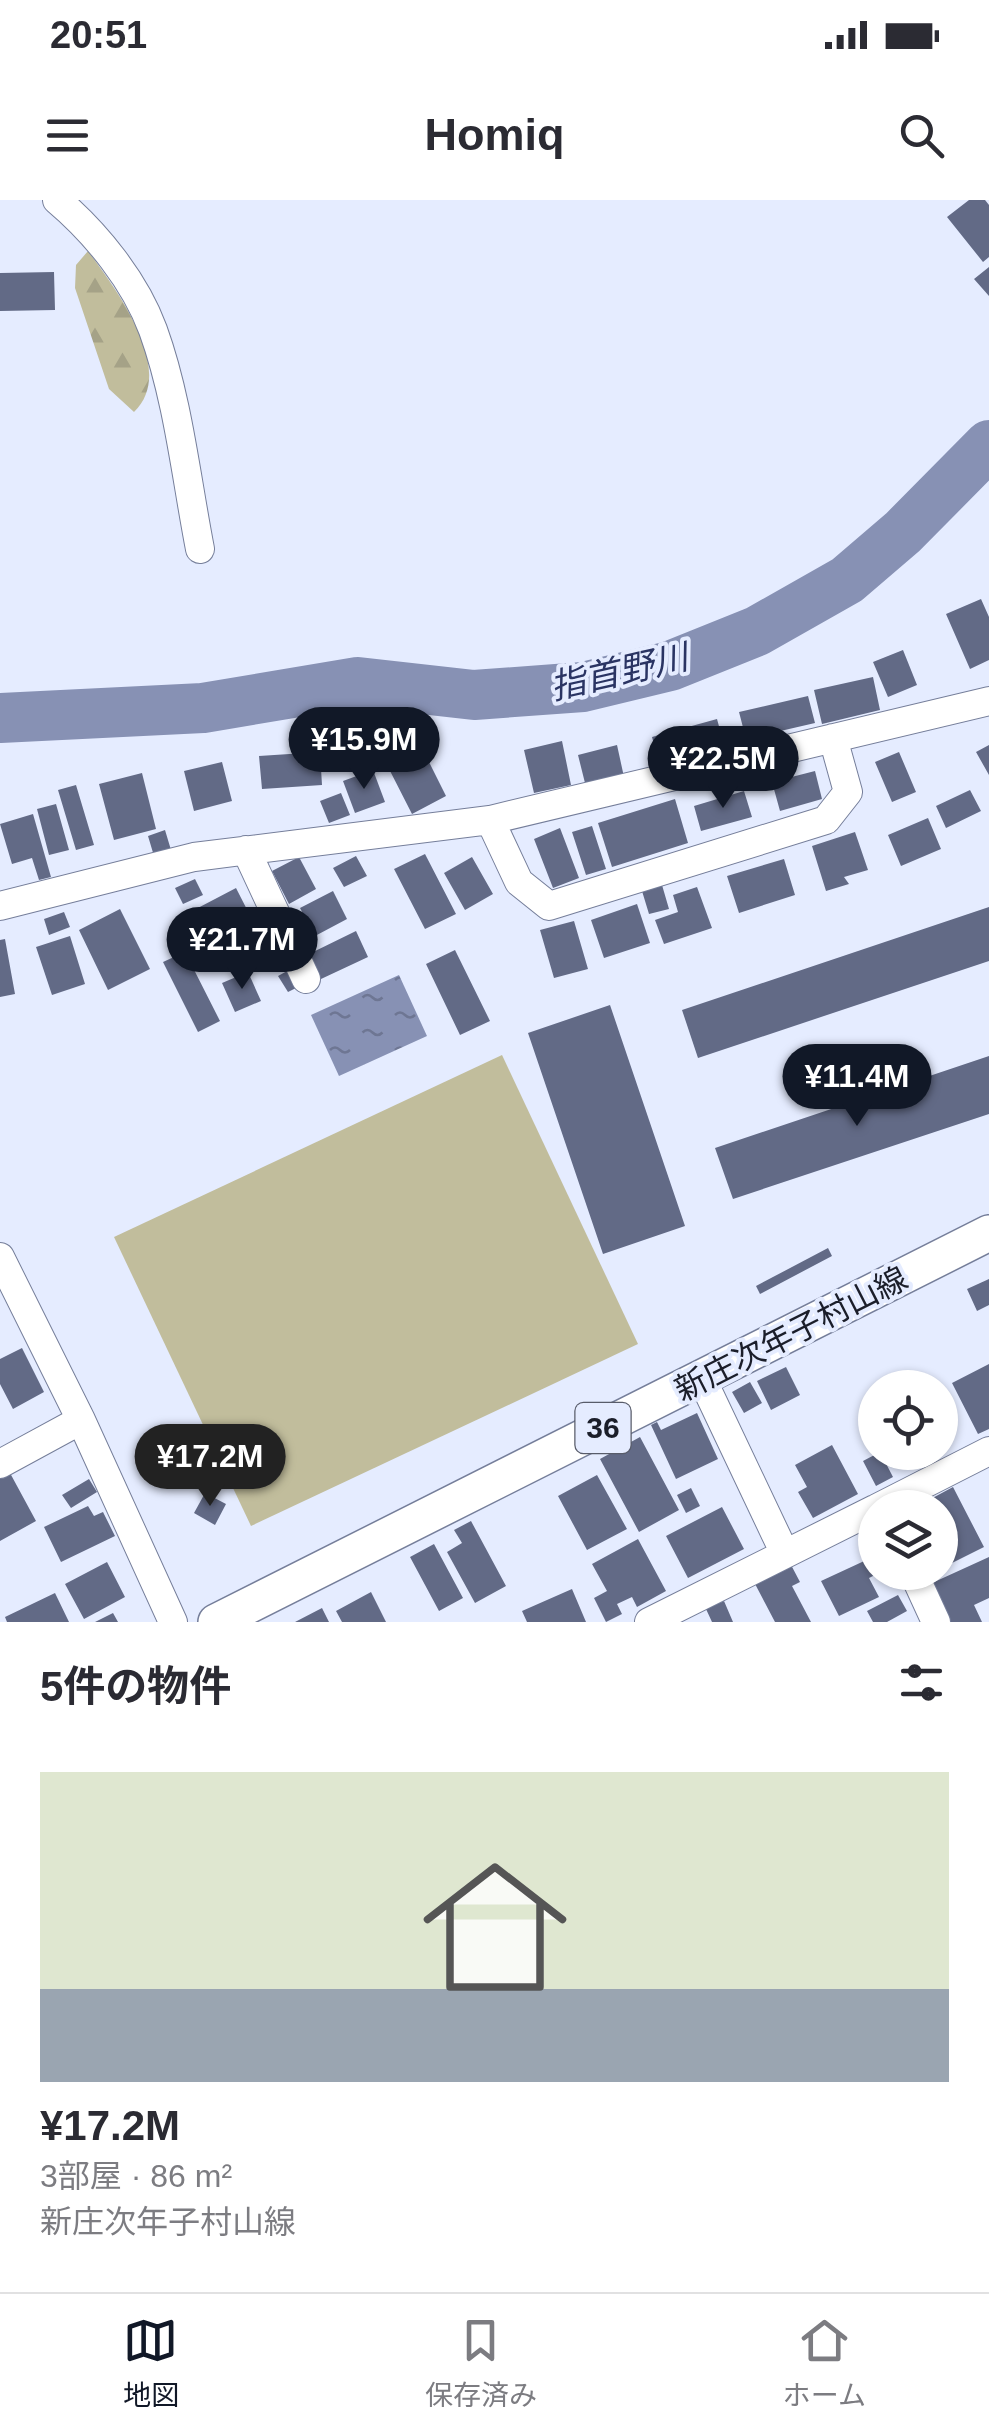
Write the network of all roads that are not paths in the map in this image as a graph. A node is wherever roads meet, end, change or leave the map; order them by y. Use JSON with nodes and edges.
{"nodes":[{"id":1,"x":57,"y":200,"type":"edge"},
{"id":2,"x":200,"y":549,"type":"dead end"},
{"id":3,"x":989,"y":702,"type":"edge"},
{"id":4,"x":833,"y":738,"type":"junction"},
{"id":5,"x":490,"y":820,"type":"junction"},
{"id":6,"x":246,"y":850,"type":"junction"},
{"id":7,"x":0,"y":906,"type":"edge"},
{"id":8,"x":306,"y":978,"type":"dead end"},
{"id":9,"x":989,"y":1233,"type":"edge"},
{"id":10,"x":0,"y":1257,"type":"edge"},
{"id":11,"x":702,"y":1378,"type":"junction"},
{"id":12,"x":81,"y":1420,"type":"junction"},
{"id":13,"x":989,"y":1452,"type":"edge"},
{"id":14,"x":0,"y":1464,"type":"edge"},
{"id":15,"x":913,"y":1490,"type":"edge"},
{"id":16,"x":858,"y":1517,"type":"edge"},
{"id":17,"x":784,"y":1554,"type":"junction"},
{"id":18,"x":921,"y":1590,"type":"edge"},
{"id":19,"x":174,"y":1622,"type":"edge"},
{"id":20,"x":216,"y":1622,"type":"edge"},
{"id":21,"x":648,"y":1622,"type":"edge"},
{"id":22,"x":936,"y":1622,"type":"edge"}],
"edges":[{"from":1,"to":2,"type":"street"},
{"from":3,"to":4,"type":"street"},
{"from":4,"to":5,"type":"street"},
{"from":4,"to":5,"type":"street"},
{"from":5,"to":6,"type":"street"},
{"from":6,"to":7,"type":"street"},
{"from":6,"to":8,"type":"street"},
{"from":9,"to":11,"type":"main road","name":"新庄次年子村山線","number":"36"},
{"from":10,"to":12,"type":"street"},
{"from":11,"to":17,"type":"street"},
{"from":11,"to":20,"type":"main road","name":"新庄次年子村山線","number":"36"},
{"from":12,"to":14,"type":"street"},
{"from":12,"to":19,"type":"street"},
{"from":13,"to":15,"type":"street"},
{"from":16,"to":17,"type":"street"},
{"from":17,"to":21,"type":"street"},
{"from":18,"to":22,"type":"street"}]}
